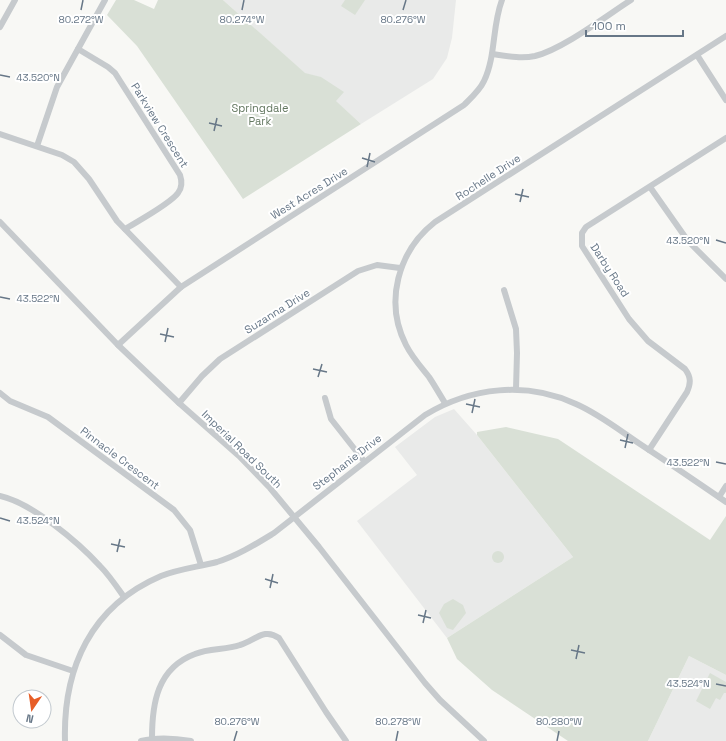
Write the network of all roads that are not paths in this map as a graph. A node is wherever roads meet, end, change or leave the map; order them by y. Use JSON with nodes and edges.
{"nodes":[{"id":1,"x":15,"y":0,"type":"edge"},
{"id":2,"x":105,"y":0,"type":"edge"},
{"id":3,"x":502,"y":0,"type":"edge"},
{"id":4,"x":631,"y":0,"type":"edge"},
{"id":5,"x":0,"y":27,"type":"edge"},
{"id":6,"x":726,"y":36,"type":"edge"},
{"id":7,"x":78,"y":49,"type":"junction"},
{"id":8,"x":492,"y":54,"type":"junction"},
{"id":9,"x":697,"y":55,"type":"junction"},
{"id":10,"x":726,"y":100,"type":"edge"},
{"id":11,"x":0,"y":134,"type":"edge"},
{"id":12,"x":726,"y":138,"type":"edge"},
{"id":13,"x":36,"y":146,"type":"junction"},
{"id":14,"x":650,"y":187,"type":"junction"},
{"id":15,"x":0,"y":222,"type":"edge"},
{"id":16,"x":125,"y":229,"type":"junction"},
{"id":17,"x":400,"y":268,"type":"junction"},
{"id":18,"x":726,"y":278,"type":"edge"},
{"id":19,"x":181,"y":286,"type":"junction"},
{"id":20,"x":504,"y":290,"type":"dead end"},
{"id":21,"x":118,"y":345,"type":"junction"},
{"id":22,"x":516,"y":389,"type":"junction"},
{"id":23,"x":0,"y":394,"type":"edge"},
{"id":24,"x":325,"y":398,"type":"dead end"},
{"id":25,"x":179,"y":403,"type":"junction"},
{"id":26,"x":445,"y":403,"type":"junction"},
{"id":27,"x":648,"y":450,"type":"junction"},
{"id":28,"x":364,"y":461,"type":"junction"},
{"id":29,"x":726,"y":486,"type":"edge"},
{"id":30,"x":0,"y":496,"type":"edge"},
{"id":31,"x":719,"y":497,"type":"junction"},
{"id":32,"x":726,"y":502,"type":"edge"},
{"id":33,"x":294,"y":517,"type":"junction"},
{"id":34,"x":201,"y":565,"type":"junction"},
{"id":35,"x":124,"y":598,"type":"junction"},
{"id":36,"x":0,"y":635,"type":"edge"},
{"id":37,"x":73,"y":671,"type":"junction"},
{"id":38,"x":152,"y":738,"type":"junction"},
{"id":39,"x":65,"y":741,"type":"edge"},
{"id":40,"x":141,"y":741,"type":"edge"},
{"id":41,"x":191,"y":741,"type":"edge"},
{"id":42,"x":346,"y":741,"type":"edge"},
{"id":43,"x":484,"y":741,"type":"edge"}],
"edges":[{"from":1,"to":5,"type":"street"},
{"from":2,"to":7,"type":"street"},
{"from":3,"to":8,"type":"street","name":"West Acres Drive"},
{"from":4,"to":8,"type":"street"},
{"from":6,"to":9,"type":"street","name":"Rochelle Drive"},
{"from":7,"to":13,"type":"street"},
{"from":7,"to":16,"type":"street","name":"Parkview Crescent"},
{"from":8,"to":19,"type":"street","name":"West Acres Drive"},
{"from":9,"to":10,"type":"street"},
{"from":9,"to":17,"type":"street","name":"Rochelle Drive"},
{"from":11,"to":13,"type":"street"},
{"from":12,"to":14,"type":"street","name":"Darby Road"},
{"from":13,"to":16,"type":"street"},
{"from":14,"to":18,"type":"street"},
{"from":14,"to":27,"type":"street","name":"Darby Road"},
{"from":15,"to":21,"type":"street","name":"Imperial Road South"},
{"from":16,"to":19,"type":"street"},
{"from":17,"to":25,"type":"street","name":"Suzanna Drive"},
{"from":17,"to":26,"type":"street","name":"Rochelle Drive"},
{"from":19,"to":21,"type":"street","name":"West Acres Drive"},
{"from":20,"to":22,"type":"street"},
{"from":21,"to":25,"type":"street","name":"Imperial Road South"},
{"from":22,"to":26,"type":"street","name":"Stephanie Drive"},
{"from":22,"to":27,"type":"street","name":"Stephanie Drive"},
{"from":23,"to":34,"type":"street","name":"Pinnacle Crescent"},
{"from":24,"to":28,"type":"street"},
{"from":25,"to":33,"type":"street","name":"Imperial Road South"},
{"from":26,"to":28,"type":"street","name":"Stephanie Drive"},
{"from":27,"to":31,"type":"street","name":"Stephanie Drive"},
{"from":28,"to":33,"type":"street","name":"Stephanie Drive"},
{"from":29,"to":31,"type":"street"},
{"from":30,"to":35,"type":"street"},
{"from":31,"to":32,"type":"street","name":"Stephanie Drive"},
{"from":33,"to":34,"type":"street","name":"Stephanie Drive"},
{"from":33,"to":43,"type":"street","name":"Imperial Road South"},
{"from":34,"to":35,"type":"street","name":"Stephanie Drive"},
{"from":35,"to":37,"type":"street","name":"Stephanie Drive"},
{"from":36,"to":37,"type":"street"},
{"from":37,"to":39,"type":"street","name":"Stephanie Drive"},
{"from":38,"to":40,"type":"street"},
{"from":38,"to":41,"type":"street"},
{"from":38,"to":42,"type":"street"}]}
